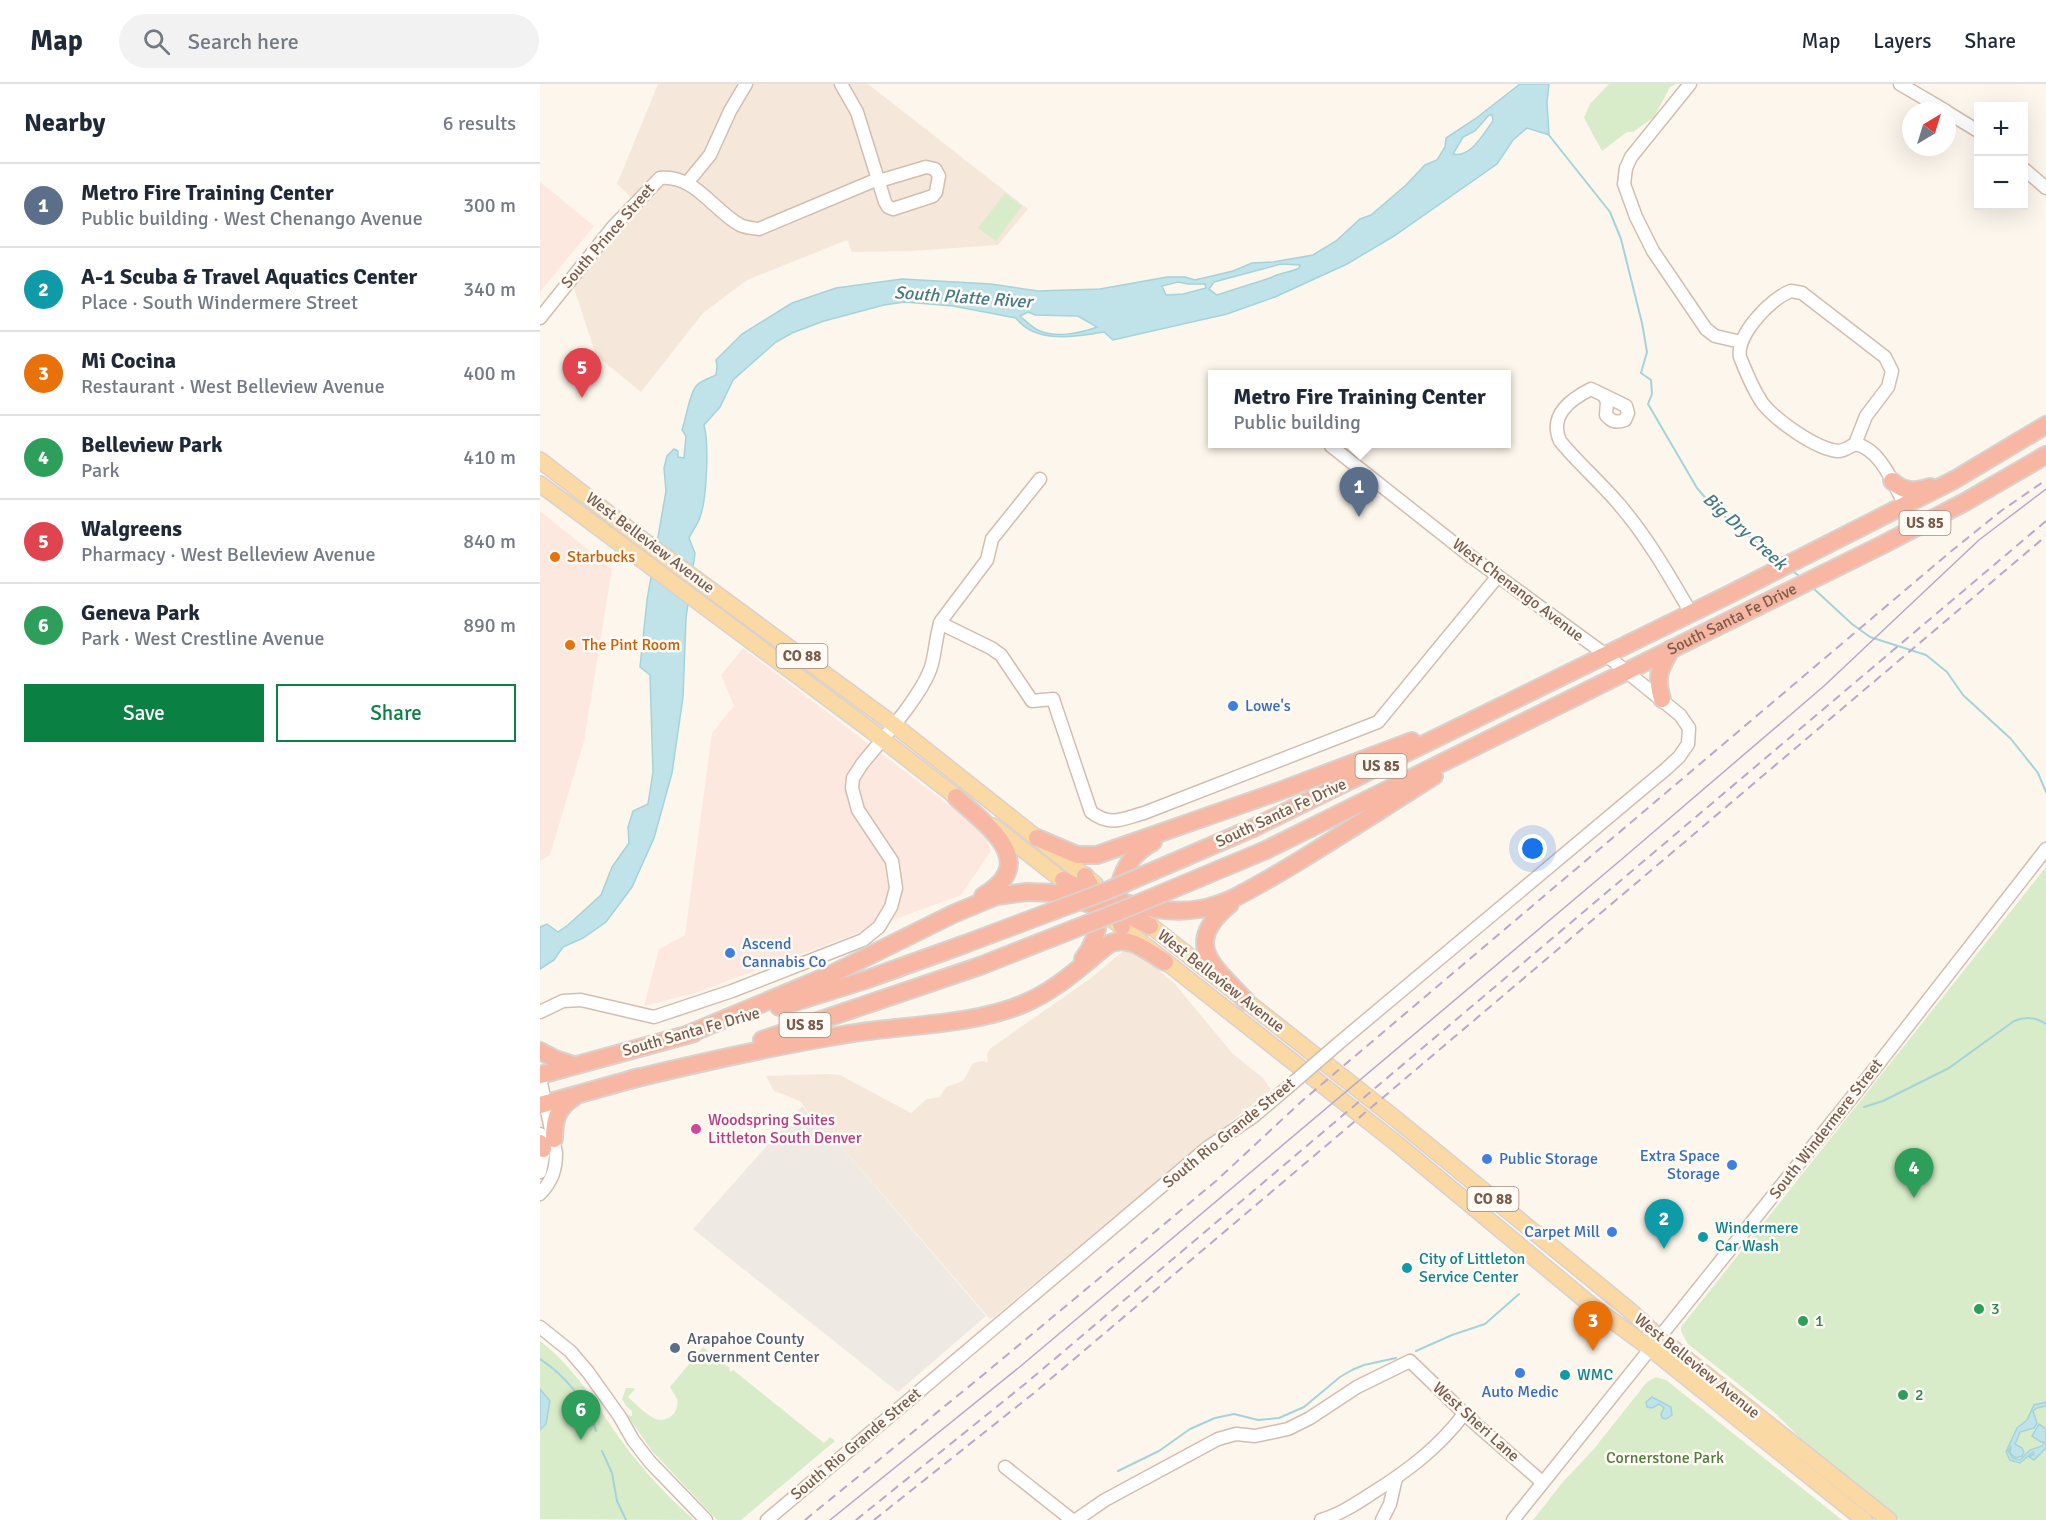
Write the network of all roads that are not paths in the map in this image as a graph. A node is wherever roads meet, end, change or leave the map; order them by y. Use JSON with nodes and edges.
{"nodes":[{"id":1,"x":746,"y":84,"type":"edge"},
{"id":2,"x":840,"y":84,"type":"edge"},
{"id":3,"x":1690,"y":84,"type":"edge"},
{"id":4,"x":1900,"y":84,"type":"edge"},
{"id":5,"x":1931,"y":102,"type":"edge"},
{"id":6,"x":1956,"y":117,"type":"edge"},
{"id":7,"x":1974,"y":128,"type":"edge"},
{"id":8,"x":2028,"y":172,"type":"edge"},
{"id":9,"x":879,"y":180,"type":"junction"},
{"id":10,"x":687,"y":183,"type":"junction"},
{"id":11,"x":2044,"y":184,"type":"edge"},
{"id":12,"x":540,"y":318,"type":"edge"},
{"id":13,"x":1741,"y":342,"type":"junction"},
{"id":14,"x":1604,"y":395,"type":"dead end"},
{"id":15,"x":2046,"y":425,"type":"edge"},
{"id":16,"x":1855,"y":444,"type":"junction"},
{"id":17,"x":1334,"y":448,"type":"edge"},
{"id":18,"x":2046,"y":455,"type":"edge"},
{"id":19,"x":540,"y":459,"type":"edge"},
{"id":20,"x":1040,"y":479,"type":"dead end"},
{"id":21,"x":1954,"y":480,"type":"junction"},
{"id":22,"x":1892,"y":481,"type":"junction"},
{"id":23,"x":540,"y":484,"type":"edge"},
{"id":24,"x":1905,"y":505,"type":"junction"},
{"id":25,"x":1869,"y":523,"type":"junction"},
{"id":26,"x":1498,"y":576,"type":"junction"},
{"id":27,"x":1691,"y":613,"type":"junction"},
{"id":28,"x":940,"y":623,"type":"junction"},
{"id":29,"x":1671,"y":649,"type":"junction"},
{"id":30,"x":1606,"y":655,"type":"junction"},
{"id":31,"x":1626,"y":671,"type":"junction"},
{"id":32,"x":1662,"y":699,"type":"junction"},
{"id":33,"x":1508,"y":702,"type":"junction"},
{"id":34,"x":893,"y":724,"type":"junction"},
{"id":35,"x":1509,"y":730,"type":"junction"},
{"id":36,"x":882,"y":738,"type":"junction"},
{"id":37,"x":1688,"y":744,"type":"joint"},
{"id":38,"x":956,"y":796,"type":"junction"},
{"id":39,"x":1183,"y":826,"type":"junction"},
{"id":40,"x":1037,"y":837,"type":"junction"},
{"id":41,"x":2043,"y":853,"type":"edge"},
{"id":42,"x":1086,"y":876,"type":"junction"},
{"id":43,"x":1063,"y":880,"type":"joint"},
{"id":44,"x":1245,"y":892,"type":"junction"},
{"id":45,"x":1096,"y":901,"type":"junction"},
{"id":46,"x":953,"y":914,"type":"junction"},
{"id":47,"x":1119,"y":914,"type":"junction"},
{"id":48,"x":1150,"y":926,"type":"joint"},
{"id":49,"x":1165,"y":962,"type":"junction"},
{"id":50,"x":1247,"y":1002,"type":"junction"},
{"id":51,"x":540,"y":1012,"type":"edge"},
{"id":52,"x":993,"y":1013,"type":"junction"},
{"id":53,"x":684,"y":1036,"type":"junction"},
{"id":54,"x":540,"y":1051,"type":"edge"},
{"id":55,"x":573,"y":1065,"type":"junction"},
{"id":56,"x":540,"y":1076,"type":"edge"},
{"id":57,"x":629,"y":1080,"type":"junction"},
{"id":58,"x":577,"y":1095,"type":"junction"},
{"id":59,"x":543,"y":1104,"type":"edge"},
{"id":60,"x":544,"y":1141,"type":"edge"},
{"id":61,"x":540,"y":1172,"type":"edge"},
{"id":62,"x":540,"y":1194,"type":"edge"},
{"id":63,"x":540,"y":1327,"type":"edge"},
{"id":64,"x":1655,"y":1344,"type":"junction"},
{"id":65,"x":1464,"y":1414,"type":"junction"},
{"id":66,"x":1005,"y":1467,"type":"dead end"},
{"id":67,"x":1396,"y":1478,"type":"junction"},
{"id":68,"x":1542,"y":1482,"type":"junction"},
{"id":69,"x":706,"y":1520,"type":"edge"},
{"id":70,"x":767,"y":1520,"type":"edge"},
{"id":71,"x":1072,"y":1520,"type":"edge"},
{"id":72,"x":1077,"y":1520,"type":"edge"},
{"id":73,"x":1321,"y":1520,"type":"edge"},
{"id":74,"x":1382,"y":1520,"type":"edge"},
{"id":75,"x":1513,"y":1520,"type":"edge"},
{"id":76,"x":1864,"y":1520,"type":"edge"},
{"id":77,"x":1889,"y":1520,"type":"edge"}],
"edges":[{"from":1,"to":10,"type":"street"},
{"from":2,"to":9,"type":"street"},
{"from":3,"to":13,"type":"street"},
{"from":4,"to":5,"type":"street"},
{"from":6,"to":7,"type":"street"},
{"from":8,"to":11,"type":"street"},
{"from":9,"to":9,"type":"street"},
{"from":9,"to":10,"type":"street"},
{"from":10,"to":12,"type":"street","name":"South Prince Street"},
{"from":13,"to":16,"type":"street"},
{"from":13,"to":16,"type":"street"},
{"from":14,"to":27,"type":"street"},
{"from":15,"to":21,"type":"highway","name":"South Santa Fe Drive","number":"US 85"},
{"from":16,"to":22,"type":"street"},
{"from":17,"to":26,"type":"street","name":"West Chenango Avenue"},
{"from":18,"to":29,"type":"highway","name":"South Santa Fe Drive","number":"US 85"},
{"from":19,"to":34,"type":"main road","name":"West Belleview Avenue","number":"CO 88"},
{"from":20,"to":28,"type":"street"},
{"from":21,"to":22,"type":"highway"},
{"from":21,"to":24,"type":"highway","name":"South Santa Fe Drive","number":"US 85"},
{"from":22,"to":24,"type":"street"},
{"from":22,"to":25,"type":"highway"},
{"from":23,"to":36,"type":"main road","name":"West Belleview Avenue","number":"CO 88"},
{"from":24,"to":25,"type":"highway","name":"South Santa Fe Drive","number":"US 85"},
{"from":25,"to":27,"type":"highway","name":"South Santa Fe Drive","number":"US 85"},
{"from":26,"to":28,"type":"street"},
{"from":26,"to":30,"type":"street","name":"West Chenango Avenue"},
{"from":27,"to":30,"type":"highway","name":"South Santa Fe Drive","number":"US 85"},
{"from":28,"to":34,"type":"street"},
{"from":29,"to":31,"type":"highway","name":"South Santa Fe Drive","number":"US 85"},
{"from":29,"to":32,"type":"highway"},
{"from":30,"to":31,"type":"street","name":"West Chenango Avenue"},
{"from":30,"to":33,"type":"highway","name":"South Santa Fe Drive","number":"US 85"},
{"from":31,"to":32,"type":"street","name":"West Chenango Avenue"},
{"from":31,"to":35,"type":"highway","name":"South Santa Fe Drive","number":"US 85"},
{"from":32,"to":37,"type":"street","name":"West Chenango Avenue"},
{"from":33,"to":39,"type":"highway"},
{"from":33,"to":53,"type":"highway","name":"South Santa Fe Drive","number":"US 85","bridge":true},
{"from":34,"to":36,"type":"street"},
{"from":34,"to":40,"type":"main road","name":"West Belleview Avenue","number":"CO 88"},
{"from":35,"to":44,"type":"highway"},
{"from":35,"to":57,"type":"highway","name":"South Santa Fe Drive","number":"US 85","bridge":true},
{"from":36,"to":38,"type":"main road","name":"West Belleview Avenue","number":"CO 88"},
{"from":36,"to":51,"type":"street"},
{"from":37,"to":70,"type":"street","name":"South Rio Grande Street","bridge":true},
{"from":38,"to":43,"type":"main road","name":"West Belleview Avenue","number":"CO 88"},
{"from":38,"to":46,"type":"highway"},
{"from":39,"to":40,"type":"highway"},
{"from":39,"to":47,"type":"highway"},
{"from":40,"to":42,"type":"main road","name":"West Belleview Avenue","number":"CO 88"},
{"from":41,"to":64,"type":"street","name":"South Windermere Street"},
{"from":42,"to":45,"type":"highway"},
{"from":42,"to":47,"type":"main road","name":"West Belleview Avenue","number":"CO 88"},
{"from":43,"to":45,"type":"highway"},
{"from":44,"to":47,"type":"highway"},
{"from":44,"to":50,"type":"highway"},
{"from":45,"to":46,"type":"highway"},
{"from":45,"to":47,"type":"highway"},
{"from":45,"to":47,"type":"main road","name":"West Belleview Avenue","number":"CO 88"},
{"from":45,"to":52,"type":"highway"},
{"from":46,"to":53,"type":"highway"},
{"from":47,"to":48,"type":"highway"},
{"from":47,"to":49,"type":"main road","name":"West Belleview Avenue","number":"CO 88"},
{"from":48,"to":50,"type":"main road","name":"West Belleview Avenue","number":"CO 88"},
{"from":49,"to":52,"type":"highway"},
{"from":49,"to":64,"type":"main road","name":"West Belleview Avenue","number":"CO 88"},
{"from":50,"to":64,"type":"main road","name":"West Belleview Avenue","number":"CO 88"},
{"from":52,"to":57,"type":"highway"},
{"from":53,"to":55,"type":"highway","name":"South Santa Fe Drive","number":"US 85"},
{"from":54,"to":55,"type":"highway"},
{"from":55,"to":56,"type":"highway","name":"South Santa Fe Drive","number":"US 85"},
{"from":56,"to":59,"type":"street"},
{"from":57,"to":58,"type":"highway","name":"South Santa Fe Drive","number":"US 85"},
{"from":58,"to":59,"type":"highway","name":"South Santa Fe Drive","number":"US 85"},
{"from":58,"to":60,"type":"highway"},
{"from":59,"to":60,"type":"street"},
{"from":60,"to":61,"type":"street"},
{"from":60,"to":62,"type":"street"},
{"from":63,"to":69,"type":"street"},
{"from":64,"to":68,"type":"street","name":"South Windermere Street"},
{"from":64,"to":76,"type":"main road","name":"West Belleview Avenue","number":"CO 88"},
{"from":64,"to":77,"type":"main road","name":"West Belleview Avenue","number":"CO 88"},
{"from":65,"to":67,"type":"street"},
{"from":65,"to":68,"type":"street","name":"West Sheri Lane"},
{"from":65,"to":72,"type":"street","name":"West Sheri Lane"},
{"from":66,"to":71,"type":"street"},
{"from":67,"to":73,"type":"street"},
{"from":67,"to":74,"type":"street"},
{"from":68,"to":75,"type":"street","name":"South Windermere Street"}]}
